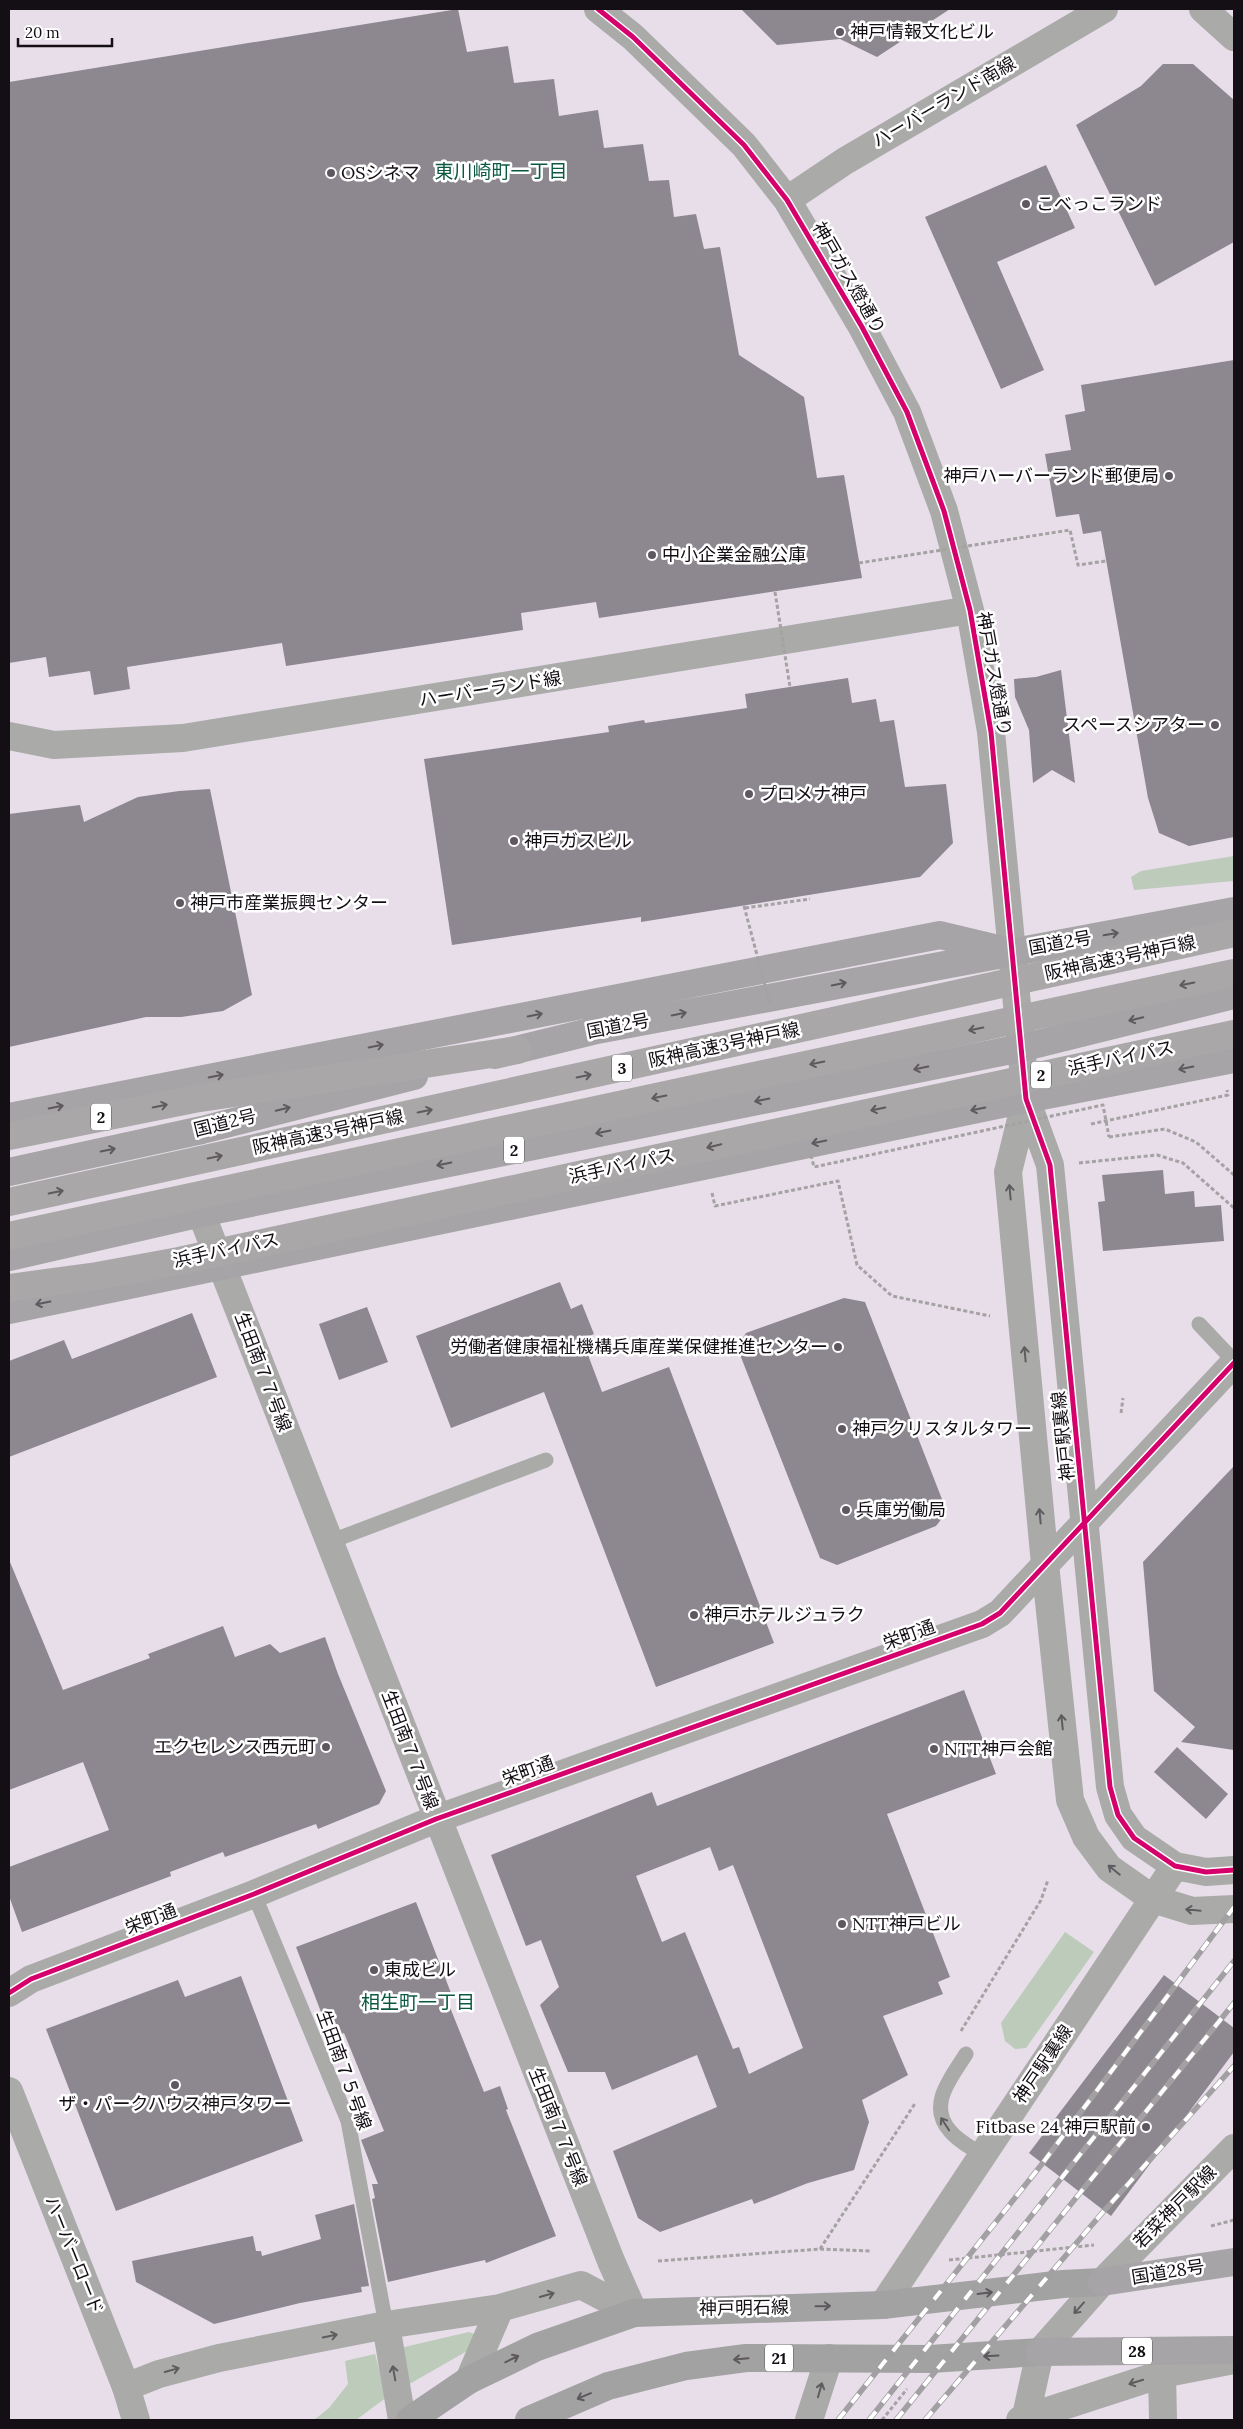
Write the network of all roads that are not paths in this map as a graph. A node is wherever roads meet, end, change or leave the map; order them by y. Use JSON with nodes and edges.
{"nodes":[{"id":1,"x":598,"y":9,"type":"edge"},
{"id":2,"x":1104,"y":9,"type":"edge"},
{"id":3,"x":1203,"y":9,"type":"edge"},
{"id":4,"x":1234,"y":37,"type":"edge"},
{"id":5,"x":787,"y":200,"type":"junction"},
{"id":6,"x":970,"y":610,"type":"junction"},
{"id":7,"x":9,"y":736,"type":"edge"},
{"id":8,"x":1234,"y":911,"type":"edge"},
{"id":9,"x":1234,"y":933,"type":"edge"},
{"id":10,"x":1012,"y":952,"type":"junction"},
{"id":11,"x":1234,"y":974,"type":"edge"},
{"id":12,"x":1234,"y":995,"type":"edge"},
{"id":13,"x":1234,"y":1034,"type":"edge"},
{"id":14,"x":1021,"y":1048,"type":"junction"},
{"id":15,"x":518,"y":1050,"type":"junction"},
{"id":16,"x":1234,"y":1058,"type":"edge"},
{"id":17,"x":1026,"y":1099,"type":"junction"},
{"id":18,"x":9,"y":1117,"type":"edge"},
{"id":19,"x":9,"y":1136,"type":"edge"},
{"id":20,"x":9,"y":1172,"type":"edge"},
{"id":21,"x":9,"y":1202,"type":"edge"},
{"id":22,"x":201,"y":1213,"type":"junction"},
{"id":23,"x":9,"y":1236,"type":"edge"},
{"id":24,"x":9,"y":1257,"type":"edge"},
{"id":25,"x":222,"y":1267,"type":"junction"},
{"id":26,"x":9,"y":1288,"type":"edge"},
{"id":27,"x":9,"y":1310,"type":"edge"},
{"id":28,"x":1199,"y":1324,"type":"dead end"},
{"id":29,"x":1234,"y":1362,"type":"edge"},
{"id":30,"x":546,"y":1460,"type":"dead end"},
{"id":31,"x":1086,"y":1520,"type":"junction"},
{"id":32,"x":329,"y":1542,"type":"junction"},
{"id":33,"x":1045,"y":1564,"type":"junction"},
{"id":34,"x":436,"y":1819,"type":"junction"},
{"id":35,"x":1175,"y":1866,"type":"junction"},
{"id":36,"x":1234,"y":1870,"type":"edge"},
{"id":37,"x":254,"y":1894,"type":"junction"},
{"id":38,"x":1153,"y":1899,"type":"junction"},
{"id":39,"x":1234,"y":1909,"type":"edge"},
{"id":40,"x":9,"y":1993,"type":"edge"},
{"id":41,"x":966,"y":2054,"type":"dead end"},
{"id":42,"x":9,"y":2091,"type":"edge"},
{"id":43,"x":1234,"y":2148,"type":"edge"},
{"id":44,"x":982,"y":2155,"type":"junction"},
{"id":45,"x":1234,"y":2262,"type":"edge"},
{"id":46,"x":1102,"y":2282,"type":"junction"},
{"id":47,"x":883,"y":2304,"type":"junction"},
{"id":48,"x":500,"y":2308,"type":"junction"},
{"id":49,"x":634,"y":2313,"type":"junction"},
{"id":50,"x":386,"y":2325,"type":"junction"},
{"id":51,"x":1234,"y":2350,"type":"edge"},
{"id":52,"x":1040,"y":2352,"type":"junction"},
{"id":53,"x":828,"y":2358,"type":"junction"},
{"id":54,"x":1234,"y":2360,"type":"edge"},
{"id":55,"x":1162,"y":2374,"type":"junction"},
{"id":56,"x":470,"y":2380,"type":"junction"},
{"id":57,"x":126,"y":2387,"type":"junction"},
{"id":58,"x":536,"y":2418,"type":"edge"},
{"id":59,"x":1023,"y":2418,"type":"edge"},
{"id":60,"x":136,"y":2420,"type":"edge"},
{"id":61,"x":402,"y":2420,"type":"edge"},
{"id":62,"x":410,"y":2420,"type":"edge"},
{"id":63,"x":809,"y":2420,"type":"edge"},
{"id":64,"x":1163,"y":2420,"type":"edge"}],
"edges":[{"from":1,"to":5,"type":"street","name":"神戸ガス燈通り"},
{"from":2,"to":5,"type":"street","name":"ハーバーランド南線"},
{"from":3,"to":4,"type":"street"},
{"from":5,"to":6,"type":"street","name":"神戸ガス燈通り"},
{"from":6,"to":7,"type":"street","name":"ハーバーランド線"},
{"from":6,"to":10,"type":"street","name":"神戸ガス燈通り"},
{"from":10,"to":8,"type":"highway","name":"国道2号","number":"2","one_way":true},
{"from":21,"to":9,"type":"highway","name":"阪神高速3号神戸線","number":"3","one_way":true,"bridge":true},
{"from":10,"to":14,"type":"street","name":"神戸ガス燈通り"},
{"from":15,"to":10,"type":"highway","name":"国道2号","number":"2","one_way":true},
{"from":18,"to":10,"type":"highway","one_way":true},
{"from":11,"to":23,"type":"highway","name":"阪神高速3号神戸線","number":"3","one_way":true,"bridge":true},
{"from":12,"to":14,"type":"highway","number":"2","one_way":true},
{"from":13,"to":26,"type":"highway","name":"浜手バイパス","number":"2","one_way":true,"bridge":true},
{"from":14,"to":17,"type":"street","name":"神戸ガス燈通り"},
{"from":14,"to":22,"type":"highway","number":"2","one_way":true},
{"from":19,"to":15,"type":"highway","number":"2","one_way":true},
{"from":20,"to":15,"type":"highway","name":"国道2号","number":"2","one_way":true},
{"from":16,"to":17,"type":"highway","one_way":true},
{"from":17,"to":25,"type":"highway","one_way":true},
{"from":17,"to":31,"type":"street","name":"神戸駅裏線"},
{"from":33,"to":17,"type":"street","name":"神戸駅裏線","one_way":true},
{"from":22,"to":24,"type":"highway","number":"2"},
{"from":22,"to":25,"type":"street","name":"生田南７７号線"},
{"from":25,"to":27,"type":"highway","one_way":true},
{"from":25,"to":32,"type":"street","name":"生田南７７号線"},
{"from":28,"to":29,"type":"lane"},
{"from":29,"to":31,"type":"street","name":"栄町通"},
{"from":30,"to":32,"type":"lane"},
{"from":31,"to":33,"type":"street","name":"栄町通"},
{"from":31,"to":35,"type":"street","name":"神戸駅裏線"},
{"from":32,"to":34,"type":"street","name":"生田南７７号線"},
{"from":33,"to":34,"type":"street","name":"栄町通"},
{"from":38,"to":33,"type":"street","name":"神戸駅裏線","one_way":true},
{"from":34,"to":37,"type":"street","name":"栄町通"},
{"from":34,"to":49,"type":"street","name":"生田南７７号線"},
{"from":35,"to":36,"type":"street"},
{"from":35,"to":38,"type":"street","name":"神戸駅裏線"},
{"from":37,"to":40,"type":"street","name":"栄町通"},
{"from":37,"to":50,"type":"lane","name":"生田南７５号線"},
{"from":39,"to":38,"type":"street","one_way":true},
{"from":38,"to":44,"type":"street","name":"神戸駅裏線"},
{"from":44,"to":41,"type":"lane","one_way":true},
{"from":42,"to":57,"type":"street","name":"ハーバーロード"},
{"from":43,"to":46,"type":"street","name":"若菜神戸駅線"},
{"from":44,"to":47,"type":"street","name":"神戸駅裏線"},
{"from":45,"to":46,"type":"highway","name":"国道28号"},
{"from":47,"to":46,"type":"main road","name":"神戸明石線","one_way":true},
{"from":46,"to":52,"type":"street","name":"若菜神戸駅線","one_way":true},
{"from":49,"to":47,"type":"main road","name":"神戸明石線","one_way":true},
{"from":48,"to":49,"type":"street","one_way":true},
{"from":48,"to":50,"type":"street"},
{"from":48,"to":56,"type":"street"},
{"from":56,"to":49,"type":"main road","name":"神戸明石線","one_way":true},
{"from":57,"to":50,"type":"street","one_way":true},
{"from":61,"to":50,"type":"street","one_way":true},
{"from":51,"to":52,"type":"highway","number":"28"},
{"from":52,"to":53,"type":"main road","number":"21","one_way":true},
{"from":52,"to":59,"type":"street","name":"若菜神戸駅線"},
{"from":53,"to":58,"type":"main road","number":"21","one_way":true},
{"from":63,"to":53,"type":"street","one_way":true},
{"from":54,"to":55,"type":"street"},
{"from":55,"to":59,"type":"street","one_way":true},
{"from":55,"to":64,"type":"street"},
{"from":56,"to":62,"type":"main road","name":"神戸明石線"},
{"from":57,"to":60,"type":"street","name":"ハーバーロード"}]}
